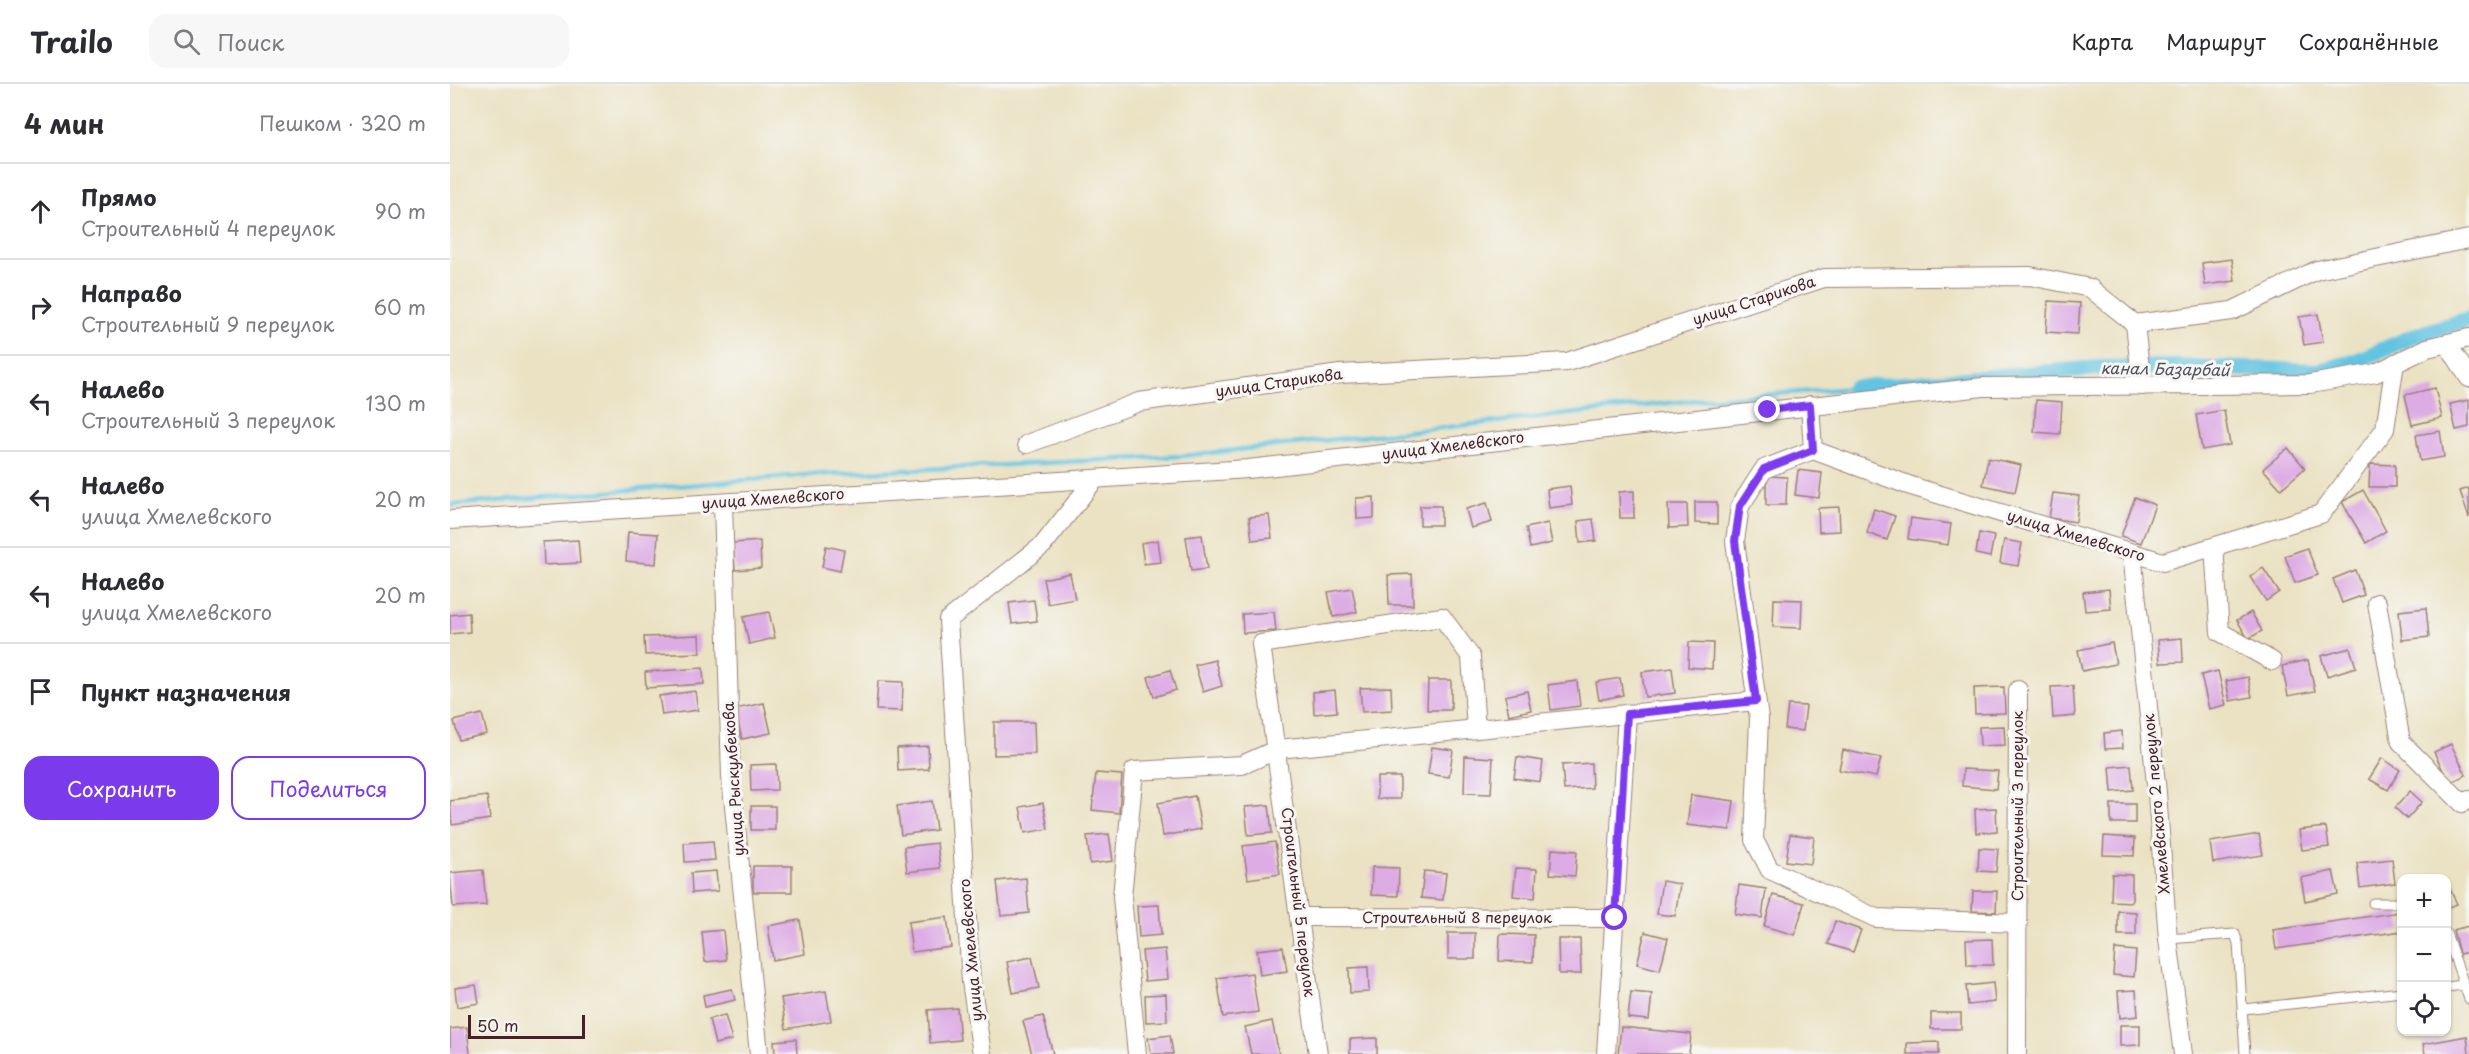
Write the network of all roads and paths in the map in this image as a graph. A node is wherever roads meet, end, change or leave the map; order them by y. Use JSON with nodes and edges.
{"nodes":[{"id":1,"x":2469,"y":239,"type":"edge"},
{"id":2,"x":2136,"y":329,"type":"junction"},
{"id":3,"x":2469,"y":338,"type":"edge"},
{"id":4,"x":2447,"y":343,"type":"junction"},
{"id":5,"x":2396,"y":363,"type":"junction"},
{"id":6,"x":2469,"y":378,"type":"edge"},
{"id":7,"x":2142,"y":385,"type":"junction"},
{"id":8,"x":1810,"y":405,"type":"junction"},
{"id":9,"x":1027,"y":444,"type":"dead end"},
{"id":10,"x":1813,"y":450,"type":"junction"},
{"id":11,"x":1095,"y":479,"type":"junction"},
{"id":12,"x":723,"y":502,"type":"junction"},
{"id":13,"x":450,"y":520,"type":"edge"},
{"id":14,"x":2214,"y":547,"type":"junction"},
{"id":15,"x":2132,"y":553,"type":"junction"},
{"id":16,"x":2377,"y":603,"type":"dead end"},
{"id":17,"x":2272,"y":661,"type":"dead end"},
{"id":18,"x":2018,"y":690,"type":"dead end"},
{"id":19,"x":1756,"y":701,"type":"junction"},
{"id":20,"x":1627,"y":714,"type":"junction"},
{"id":21,"x":1476,"y":729,"type":"junction"},
{"id":22,"x":1278,"y":749,"type":"junction"},
{"id":23,"x":2469,"y":800,"type":"edge"},
{"id":24,"x":2373,"y":903,"type":"dead end"},
{"id":25,"x":2397,"y":903,"type":"edge"},
{"id":26,"x":1300,"y":917,"type":"junction"},
{"id":27,"x":1615,"y":918,"type":"junction"},
{"id":28,"x":2018,"y":923,"type":"junction"},
{"id":29,"x":2168,"y":939,"type":"junction"},
{"id":30,"x":2451,"y":947,"type":"edge"},
{"id":31,"x":2464,"y":985,"type":"junction"},
{"id":32,"x":2451,"y":986,"type":"edge"},
{"id":33,"x":2397,"y":993,"type":"edge"},
{"id":34,"x":2469,"y":999,"type":"edge"},
{"id":35,"x":2242,"y":1010,"type":"junction"},
{"id":36,"x":759,"y":1054,"type":"edge"},
{"id":37,"x":982,"y":1054,"type":"edge"},
{"id":38,"x":1137,"y":1054,"type":"edge"},
{"id":39,"x":1318,"y":1054,"type":"edge"},
{"id":40,"x":1606,"y":1054,"type":"edge"},
{"id":41,"x":2017,"y":1054,"type":"edge"},
{"id":42,"x":2183,"y":1054,"type":"edge"},
{"id":43,"x":2245,"y":1054,"type":"edge"}],
"edges":[{"from":1,"to":2,"type":"street"},
{"from":2,"to":7,"type":"street"},
{"from":2,"to":9,"type":"street","name":"улица Старикова"},
{"from":3,"to":4,"type":"street","name":"улица Хмелевского"},
{"from":4,"to":5,"type":"street","name":"улица Хмелевского"},
{"from":4,"to":6,"type":"street"},
{"from":5,"to":7,"type":"street","name":"улица Хмелевского"},
{"from":5,"to":14,"type":"street","name":"улица Хмелевского"},
{"from":7,"to":8,"type":"street","name":"улица Хмелевского"},
{"from":8,"to":10,"type":"street"},
{"from":8,"to":11,"type":"street","name":"улица Хмелевского"},
{"from":10,"to":15,"type":"street","name":"улица Хмелевского"},
{"from":10,"to":19,"type":"street","name":"Строительный 3 переулок"},
{"from":11,"to":12,"type":"street","name":"улица Хмелевского"},
{"from":11,"to":37,"type":"street","name":"улица Хмелевского"},
{"from":12,"to":13,"type":"street","name":"улица Хмелевского"},
{"from":12,"to":36,"type":"street","name":"улица Рыскулбекова"},
{"from":14,"to":15,"type":"street","name":"улица Хмелевского"},
{"from":14,"to":17,"type":"street"},
{"from":15,"to":29,"type":"street","name":"Хмелевского 2 переулок"},
{"from":16,"to":23,"type":"street"},
{"from":18,"to":28,"type":"street","name":"Строительный 3 переулок"},
{"from":19,"to":20,"type":"street"},
{"from":19,"to":28,"type":"street","name":"Строительный 3 переулок"},
{"from":20,"to":21,"type":"street"},
{"from":20,"to":27,"type":"street"},
{"from":21,"to":22,"type":"street"},
{"from":21,"to":22,"type":"street","name":"Строительный 5 переулок"},
{"from":22,"to":26,"type":"street","name":"Строительный 5 переулок"},
{"from":22,"to":38,"type":"street"},
{"from":24,"to":25,"type":"lane"},
{"from":26,"to":27,"type":"street","name":"Строительный 8 переулок"},
{"from":26,"to":39,"type":"street","name":"Строительный 5 переулок"},
{"from":27,"to":40,"type":"street"},
{"from":28,"to":41,"type":"street","name":"Строительный 3 переулок"},
{"from":29,"to":35,"type":"lane"},
{"from":29,"to":42,"type":"street","name":"Хмелевского 2 переулок"},
{"from":30,"to":31,"type":"lane"},
{"from":31,"to":32,"type":"lane"},
{"from":31,"to":34,"type":"lane"},
{"from":33,"to":35,"type":"lane"},
{"from":35,"to":43,"type":"lane"}]}
